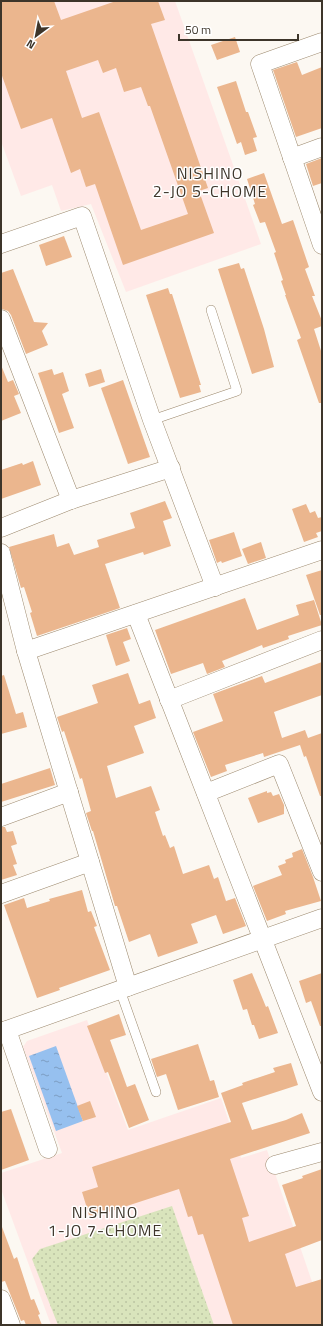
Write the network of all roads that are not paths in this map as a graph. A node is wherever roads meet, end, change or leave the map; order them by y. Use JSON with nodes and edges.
{"nodes":[{"id":1,"x":322,"y":42,"type":"edge"},
{"id":2,"x":322,"y":147,"type":"edge"},
{"id":3,"x":292,"y":158,"type":"junction"},
{"id":4,"x":1,"y":244,"type":"edge"},
{"id":5,"x":322,"y":245,"type":"edge"},
{"id":6,"x":211,"y":310,"type":"dead end"},
{"id":7,"x":1,"y":319,"type":"edge"},
{"id":8,"x":152,"y":420,"type":"junction"},
{"id":9,"x":171,"y":468,"type":"junction"},
{"id":10,"x":71,"y":500,"type":"junction"},
{"id":11,"x":1,"y":528,"type":"edge"},
{"id":12,"x":322,"y":550,"type":"edge"},
{"id":13,"x":1,"y":553,"type":"edge"},
{"id":14,"x":215,"y":587,"type":"junction"},
{"id":15,"x":136,"y":614,"type":"junction"},
{"id":16,"x":322,"y":640,"type":"edge"},
{"id":17,"x":26,"y":651,"type":"junction"},
{"id":18,"x":169,"y":700,"type":"junction"},
{"id":19,"x":69,"y":792,"type":"junction"},
{"id":20,"x":206,"y":793,"type":"junction"},
{"id":21,"x":1,"y":817,"type":"edge"},
{"id":22,"x":90,"y":862,"type":"junction"},
{"id":23,"x":322,"y":872,"type":"edge"},
{"id":24,"x":1,"y":894,"type":"edge"},
{"id":25,"x":322,"y":918,"type":"edge"},
{"id":26,"x":263,"y":939,"type":"junction"},
{"id":27,"x":124,"y":988,"type":"junction"},
{"id":28,"x":4,"y":1031,"type":"edge"},
{"id":29,"x":156,"y":1092,"type":"dead end"},
{"id":30,"x":322,"y":1092,"type":"edge"},
{"id":31,"x":48,"y":1149,"type":"dead end"},
{"id":32,"x":322,"y":1152,"type":"edge"},
{"id":33,"x":275,"y":1165,"type":"dead end"},
{"id":34,"x":1,"y":1299,"type":"edge"},
{"id":35,"x":11,"y":1325,"type":"edge"}],
"edges":[{"from":1,"to":3,"type":"street"},
{"from":2,"to":3,"type":"street"},
{"from":3,"to":5,"type":"street"},
{"from":4,"to":8,"type":"street"},
{"from":6,"to":8,"type":"lane"},
{"from":7,"to":10,"type":"street"},
{"from":8,"to":9,"type":"street"},
{"from":9,"to":10,"type":"street"},
{"from":9,"to":14,"type":"street"},
{"from":10,"to":11,"type":"street"},
{"from":12,"to":14,"type":"street"},
{"from":13,"to":17,"type":"street"},
{"from":14,"to":15,"type":"street"},
{"from":15,"to":17,"type":"street"},
{"from":15,"to":18,"type":"street"},
{"from":16,"to":18,"type":"street"},
{"from":17,"to":19,"type":"street"},
{"from":18,"to":20,"type":"street"},
{"from":19,"to":21,"type":"street"},
{"from":19,"to":22,"type":"street"},
{"from":20,"to":23,"type":"street"},
{"from":20,"to":26,"type":"street"},
{"from":22,"to":24,"type":"street"},
{"from":22,"to":27,"type":"street"},
{"from":25,"to":26,"type":"street"},
{"from":26,"to":27,"type":"street"},
{"from":26,"to":30,"type":"street"},
{"from":27,"to":28,"type":"street"},
{"from":27,"to":29,"type":"lane"},
{"from":28,"to":31,"type":"street"},
{"from":32,"to":33,"type":"street"},
{"from":34,"to":35,"type":"street"}]}
